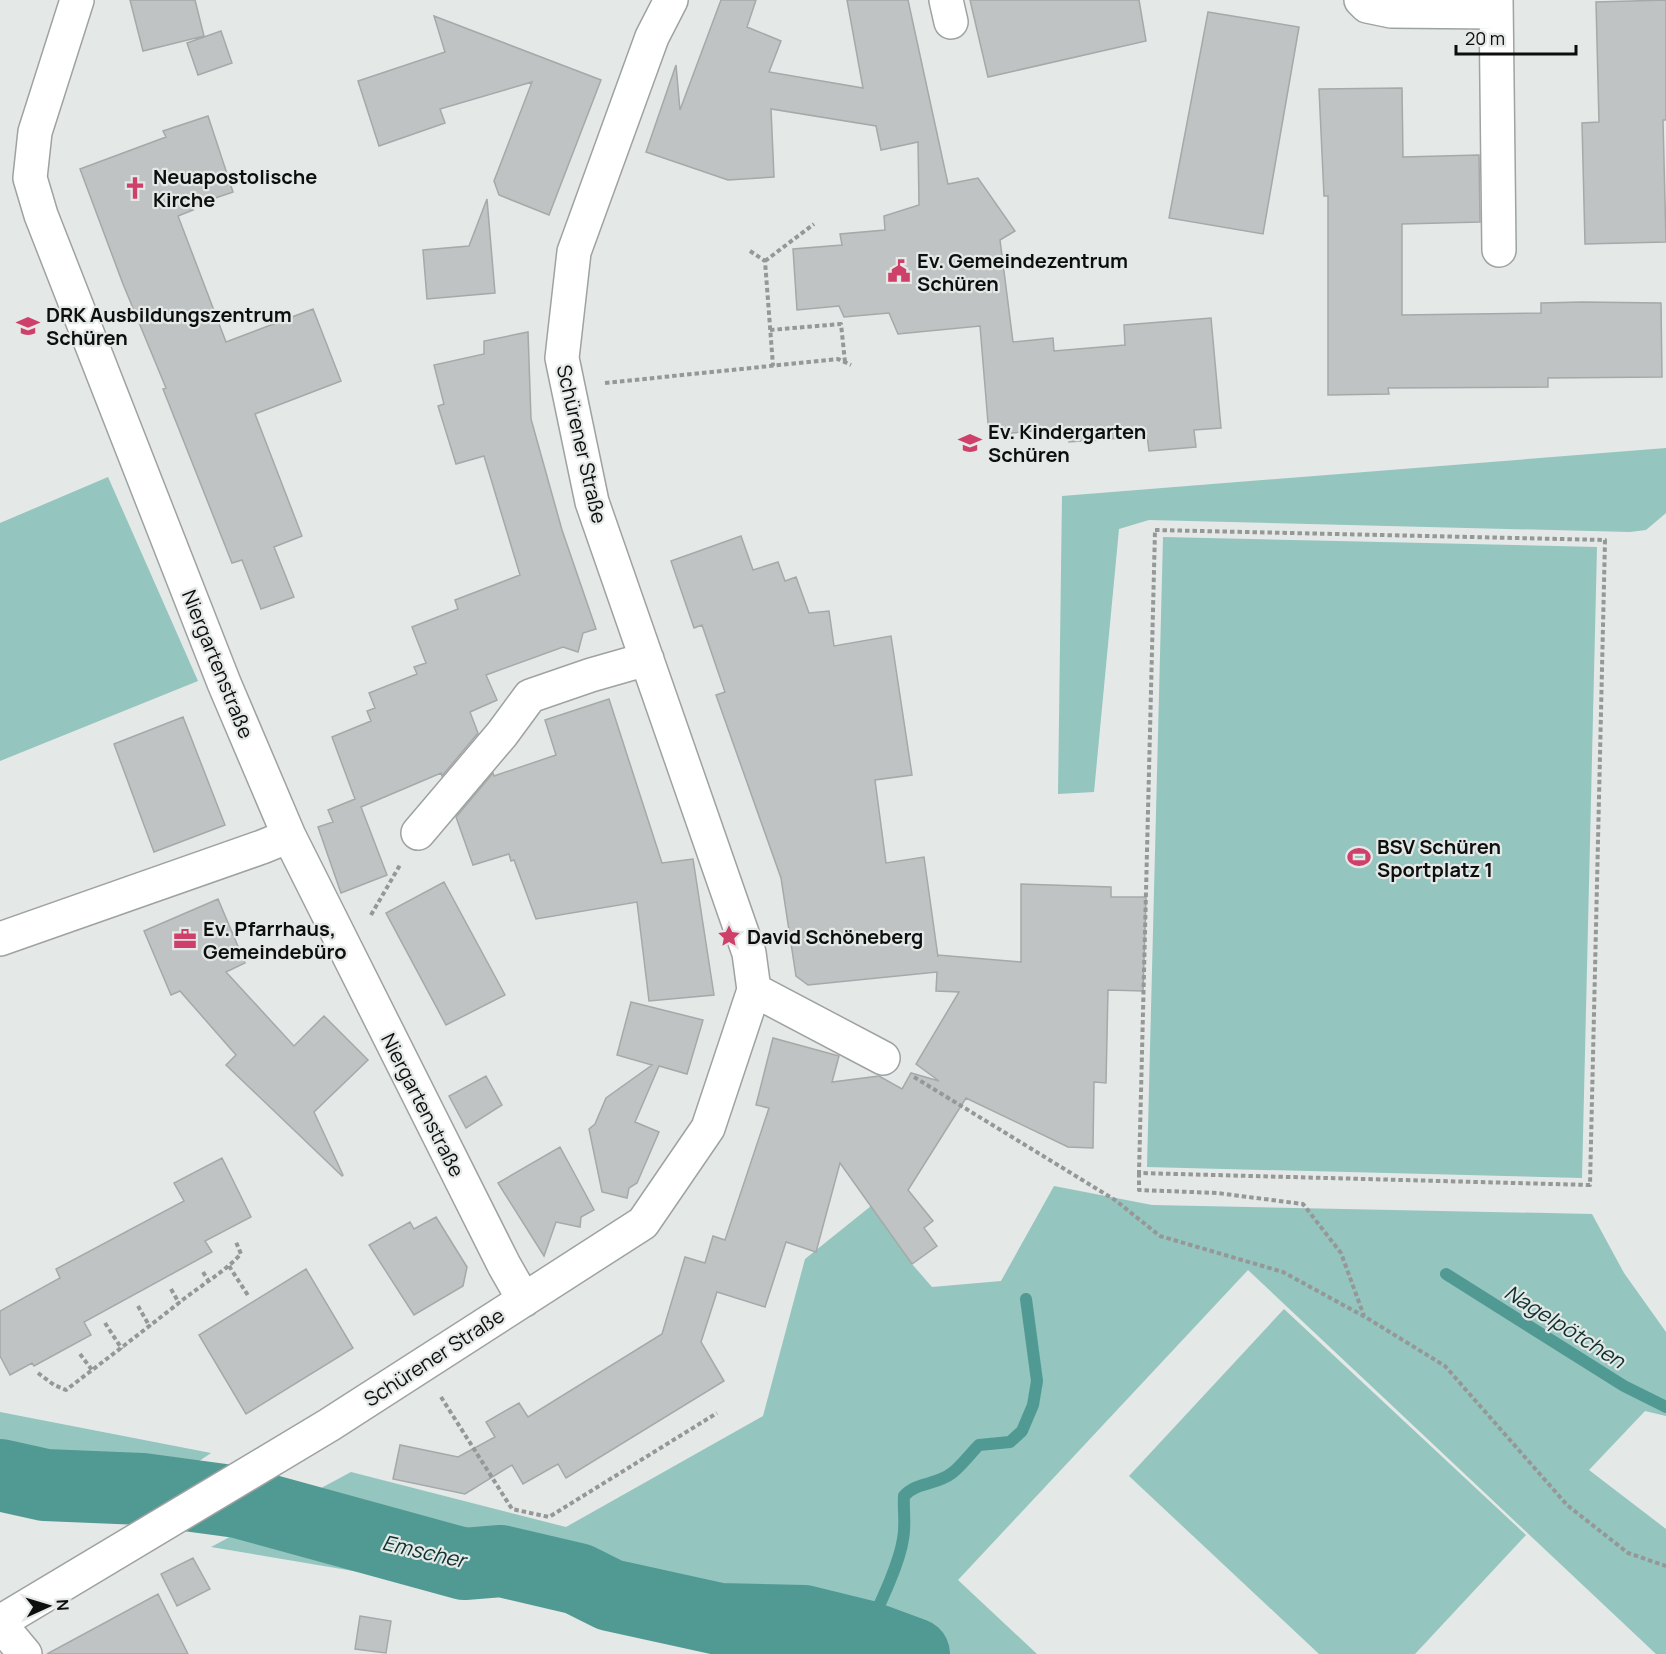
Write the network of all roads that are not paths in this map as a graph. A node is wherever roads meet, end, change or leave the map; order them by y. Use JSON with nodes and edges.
{"nodes":[{"id":1,"x":77,"y":0,"type":"edge"},
{"id":2,"x":671,"y":0,"type":"edge"},
{"id":3,"x":1361,"y":0,"type":"edge"},
{"id":4,"x":1496,"y":6,"type":"edge"},
{"id":5,"x":1499,"y":250,"type":"dead end"},
{"id":6,"x":647,"y":658,"type":"junction"},
{"id":7,"x":418,"y":833,"type":"dead end"},
{"id":8,"x":289,"y":836,"type":"junction"},
{"id":9,"x":0,"y":939,"type":"edge"},
{"id":10,"x":754,"y":990,"type":"junction"},
{"id":11,"x":883,"y":1058,"type":"road end"},
{"id":12,"x":524,"y":1300,"type":"junction"},
{"id":13,"x":0,"y":1623,"type":"edge"},
{"id":14,"x":25,"y":1654,"type":"edge"}],
"edges":[{"from":1,"to":8,"type":"street","name":"Niergartenstraße"},
{"from":2,"to":6,"type":"street","name":"Schürener Straße"},
{"from":3,"to":4,"type":"street"},
{"from":4,"to":5,"type":"street"},
{"from":6,"to":7,"type":"street"},
{"from":6,"to":10,"type":"street","name":"Schürener Straße"},
{"from":8,"to":9,"type":"street"},
{"from":8,"to":12,"type":"street","name":"Niergartenstraße"},
{"from":10,"to":11,"type":"street"},
{"from":10,"to":12,"type":"street","name":"Schürener Straße"},
{"from":12,"to":13,"type":"street","name":"Schürener Straße"},
{"from":13,"to":14,"type":"street"}]}
